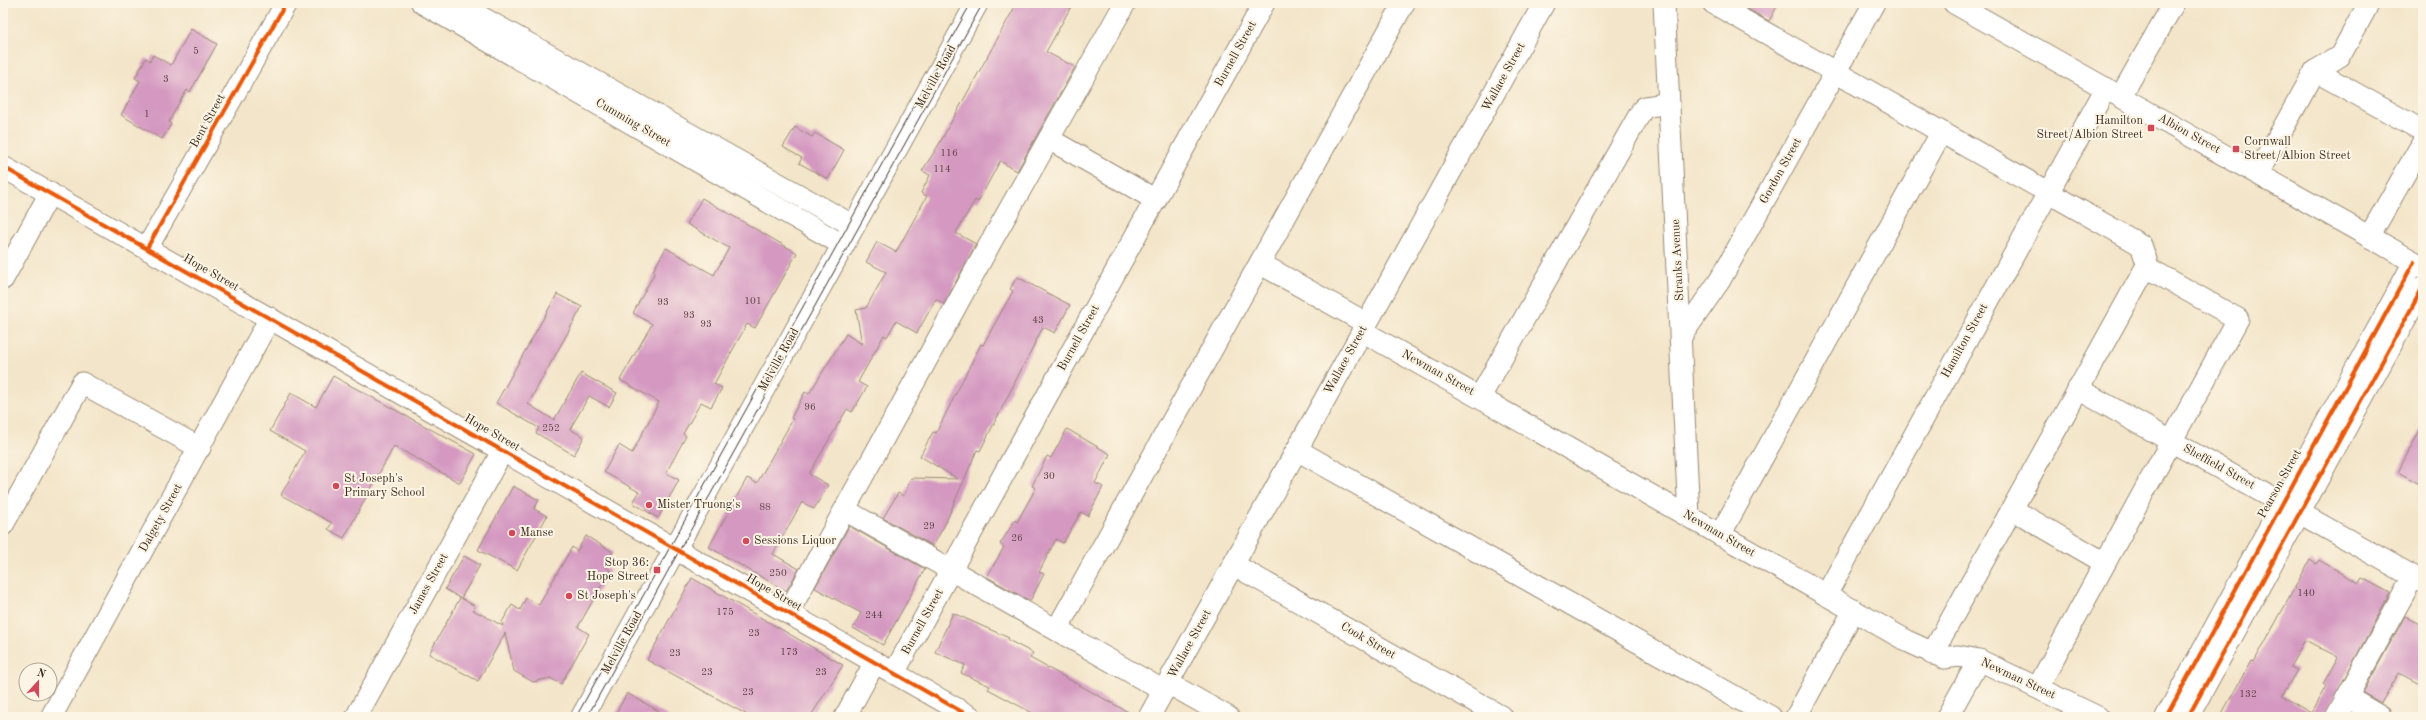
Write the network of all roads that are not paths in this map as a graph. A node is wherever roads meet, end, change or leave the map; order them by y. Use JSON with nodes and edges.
{"nodes":[{"id":1,"x":286,"y":3,"type":"edge"},
{"id":2,"x":422,"y":3,"type":"edge"},
{"id":3,"x":456,"y":3,"type":"edge"},
{"id":4,"x":977,"y":3,"type":"edge"},
{"id":5,"x":1125,"y":3,"type":"edge"},
{"id":6,"x":1264,"y":3,"type":"edge"},
{"id":7,"x":1404,"y":3,"type":"edge"},
{"id":8,"x":1544,"y":3,"type":"edge"},
{"id":9,"x":1664,"y":3,"type":"edge"},
{"id":10,"x":1713,"y":3,"type":"edge"},
{"id":11,"x":1874,"y":3,"type":"edge"},
{"id":12,"x":1954,"y":3,"type":"edge"},
{"id":13,"x":2174,"y":3,"type":"edge"},
{"id":14,"x":2370,"y":3,"type":"edge"},
{"id":15,"x":505,"y":41,"type":"junction"},
{"id":16,"x":2315,"y":71,"type":"junction"},
{"id":17,"x":1835,"y":72,"type":"junction"},
{"id":18,"x":2113,"y":92,"type":"junction"},
{"id":19,"x":1669,"y":103,"type":"junction"},
{"id":20,"x":2423,"y":131,"type":"edge"},
{"id":21,"x":1941,"y":133,"type":"junction"},
{"id":22,"x":1049,"y":139,"type":"junction"},
{"id":23,"x":2423,"y":142,"type":"edge"},
{"id":24,"x":3,"y":167,"type":"edge"},
{"id":25,"x":2258,"y":173,"type":"junction"},
{"id":26,"x":50,"y":193,"type":"junction"},
{"id":27,"x":2048,"y":193,"type":"junction"},
{"id":28,"x":1156,"y":200,"type":"junction"},
{"id":29,"x":849,"y":235,"type":"junction"},
{"id":30,"x":2369,"y":237,"type":"junction"},
{"id":31,"x":147,"y":248,"type":"junction"},
{"id":32,"x":1261,"y":264,"type":"junction"},
{"id":33,"x":2418,"y":264,"type":"edge"},
{"id":34,"x":2146,"y":268,"type":"junction"},
{"id":35,"x":3,"y":279,"type":"edge"},
{"id":36,"x":2423,"y":286,"type":"edge"},
{"id":37,"x":270,"y":318,"type":"junction"},
{"id":38,"x":1364,"y":327,"type":"junction"},
{"id":39,"x":1682,"y":334,"type":"junction"},
{"id":40,"x":2078,"y":389,"type":"junction"},
{"id":41,"x":1480,"y":397,"type":"junction"},
{"id":42,"x":2172,"y":441,"type":"junction"},
{"id":43,"x":200,"y":448,"type":"junction"},
{"id":44,"x":503,"y":450,"type":"junction"},
{"id":45,"x":1297,"y":450,"type":"junction"},
{"id":46,"x":2291,"y":507,"type":"junction"},
{"id":47,"x":2012,"y":509,"type":"junction"},
{"id":48,"x":845,"y":510,"type":"junction"},
{"id":49,"x":1689,"y":516,"type":"junction"},
{"id":50,"x":3,"y":525,"type":"edge"},
{"id":51,"x":1720,"y":535,"type":"junction"},
{"id":52,"x":675,"y":549,"type":"junction"},
{"id":53,"x":2105,"y":562,"type":"junction"},
{"id":54,"x":1234,"y":565,"type":"junction"},
{"id":55,"x":952,"y":571,"type":"junction"},
{"id":56,"x":2418,"y":579,"type":"edge"},
{"id":57,"x":1826,"y":595,"type":"junction"},
{"id":58,"x":1854,"y":610,"type":"junction"},
{"id":59,"x":788,"y":612,"type":"junction"},
{"id":60,"x":1057,"y":629,"type":"junction"},
{"id":61,"x":1932,"y":654,"type":"junction"},
{"id":62,"x":1979,"y":660,"type":"junction"},
{"id":63,"x":875,"y":662,"type":"junction"},
{"id":64,"x":894,"y":673,"type":"junction"},
{"id":65,"x":1166,"y":687,"type":"junction"},
{"id":66,"x":2038,"y":687,"type":"junction"},
{"id":67,"x":2347,"y":698,"type":"junction"},
{"id":68,"x":2092,"y":715,"type":"edge"},
{"id":69,"x":51,"y":717,"type":"edge"},
{"id":70,"x":356,"y":717,"type":"edge"},
{"id":71,"x":582,"y":717,"type":"edge"},
{"id":72,"x":845,"y":717,"type":"edge"},
{"id":73,"x":972,"y":717,"type":"edge"},
{"id":74,"x":1149,"y":717,"type":"edge"},
{"id":75,"x":1228,"y":717,"type":"edge"},
{"id":76,"x":1502,"y":717,"type":"edge"},
{"id":77,"x":1771,"y":717,"type":"edge"},
{"id":78,"x":1796,"y":717,"type":"edge"},
{"id":79,"x":1947,"y":717,"type":"edge"},
{"id":80,"x":2166,"y":717,"type":"edge"},
{"id":81,"x":2188,"y":717,"type":"edge"},
{"id":82,"x":2336,"y":717,"type":"edge"},
{"id":83,"x":2381,"y":717,"type":"edge"}],
"edges":[{"from":1,"to":31,"type":"street","name":"Bent Street"},
{"from":2,"to":15,"type":"street","name":"Cumming Street"},
{"from":3,"to":15,"type":"street","name":"Cumming Street"},
{"from":4,"to":29,"type":"main road","name":"Melville Road"},
{"from":5,"to":22,"type":"street"},
{"from":6,"to":28,"type":"street","name":"Burnell Street"},
{"from":7,"to":32,"type":"street"},
{"from":8,"to":38,"type":"street","name":"Wallace Street"},
{"from":9,"to":19,"type":"street","name":"Stranks Avenue"},
{"from":10,"to":17,"type":"street"},
{"from":11,"to":17,"type":"street","name":"Gordon Street"},
{"from":12,"to":18,"type":"street","name":"Albion Street"},
{"from":13,"to":18,"type":"street","name":"Hamilton Street"},
{"from":14,"to":16,"type":"street"},
{"from":15,"to":29,"type":"street","name":"Cumming Street"},
{"from":16,"to":20,"type":"street"},
{"from":16,"to":25,"type":"street"},
{"from":17,"to":21,"type":"street"},
{"from":17,"to":39,"type":"street","name":"Gordon Street"},
{"from":18,"to":25,"type":"street","name":"Albion Street"},
{"from":18,"to":27,"type":"street","name":"Hamilton Street"},
{"from":19,"to":39,"type":"street","name":"Stranks Avenue"},
{"from":19,"to":41,"type":"street"},
{"from":21,"to":27,"type":"street"},
{"from":21,"to":51,"type":"street"},
{"from":22,"to":28,"type":"street"},
{"from":22,"to":48,"type":"street"},
{"from":23,"to":30,"type":"street"},
{"from":24,"to":26,"type":"street","name":"Hope Street"},
{"from":25,"to":30,"type":"street","name":"Albion Street"},
{"from":26,"to":31,"type":"street","name":"Hope Street"},
{"from":26,"to":35,"type":"street"},
{"from":27,"to":34,"type":"street"},
{"from":27,"to":57,"type":"street","name":"Hamilton Street"},
{"from":28,"to":55,"type":"street","name":"Burnell Street"},
{"from":29,"to":52,"type":"main road","name":"Melville Road"},
{"from":30,"to":33,"type":"street","name":"Albion Street"},
{"from":31,"to":37,"type":"street","name":"Hope Street"},
{"from":32,"to":38,"type":"street","name":"Newman Street"},
{"from":32,"to":60,"type":"street"},
{"from":33,"to":46,"type":"street","name":"Pearson Street"},
{"from":34,"to":40,"type":"street"},
{"from":34,"to":42,"type":"street"},
{"from":36,"to":46,"type":"street","name":"Pearson Street"},
{"from":37,"to":43,"type":"street","name":"Dalgety Street"},
{"from":37,"to":44,"type":"street","name":"Hope Street"},
{"from":38,"to":41,"type":"street","name":"Newman Street"},
{"from":38,"to":45,"type":"street","name":"Wallace Street"},
{"from":39,"to":49,"type":"street","name":"Stranks Avenue"},
{"from":40,"to":42,"type":"street","name":"Sheffield Street"},
{"from":40,"to":47,"type":"street"},
{"from":41,"to":49,"type":"street","name":"Newman Street"},
{"from":42,"to":46,"type":"street","name":"Sheffield Street"},
{"from":42,"to":53,"type":"street"},
{"from":43,"to":50,"type":"street"},
{"from":43,"to":69,"type":"street","name":"Dalgety Street"},
{"from":44,"to":52,"type":"street","name":"Hope Street"},
{"from":44,"to":70,"type":"street","name":"James Street"},
{"from":45,"to":54,"type":"street","name":"Wallace Street"},
{"from":45,"to":77,"type":"street"},
{"from":46,"to":56,"type":"street","name":"Sheffield Street"},
{"from":46,"to":80,"type":"street","name":"Pearson Street"},
{"from":46,"to":81,"type":"street","name":"Pearson Street"},
{"from":47,"to":53,"type":"street"},
{"from":47,"to":61,"type":"street"},
{"from":48,"to":55,"type":"street"},
{"from":48,"to":59,"type":"street"},
{"from":49,"to":51,"type":"street","name":"Newman Street"},
{"from":51,"to":57,"type":"street","name":"Newman Street"},
{"from":52,"to":59,"type":"street","name":"Hope Street"},
{"from":52,"to":71,"type":"main road","name":"Melville Road"},
{"from":53,"to":66,"type":"street"},
{"from":54,"to":65,"type":"street","name":"Wallace Street"},
{"from":54,"to":76,"type":"street","name":"Cook Street"},
{"from":55,"to":60,"type":"street"},
{"from":55,"to":64,"type":"street","name":"Burnell Street"},
{"from":56,"to":67,"type":"street"},
{"from":57,"to":58,"type":"street","name":"Newman Street"},
{"from":58,"to":61,"type":"street","name":"Newman Street"},
{"from":58,"to":78,"type":"street"},
{"from":59,"to":63,"type":"street","name":"Hope Street"},
{"from":60,"to":65,"type":"street"},
{"from":61,"to":62,"type":"street","name":"Newman Street"},
{"from":62,"to":66,"type":"street","name":"Newman Street"},
{"from":62,"to":79,"type":"street"},
{"from":63,"to":64,"type":"street","name":"Hope Street"},
{"from":63,"to":72,"type":"street"},
{"from":64,"to":73,"type":"street","name":"Hope Street"},
{"from":65,"to":74,"type":"street","name":"Wallace Street"},
{"from":65,"to":75,"type":"street"},
{"from":66,"to":68,"type":"street","name":"Newman Street"},
{"from":67,"to":82,"type":"street"},
{"from":67,"to":83,"type":"street"}]}
